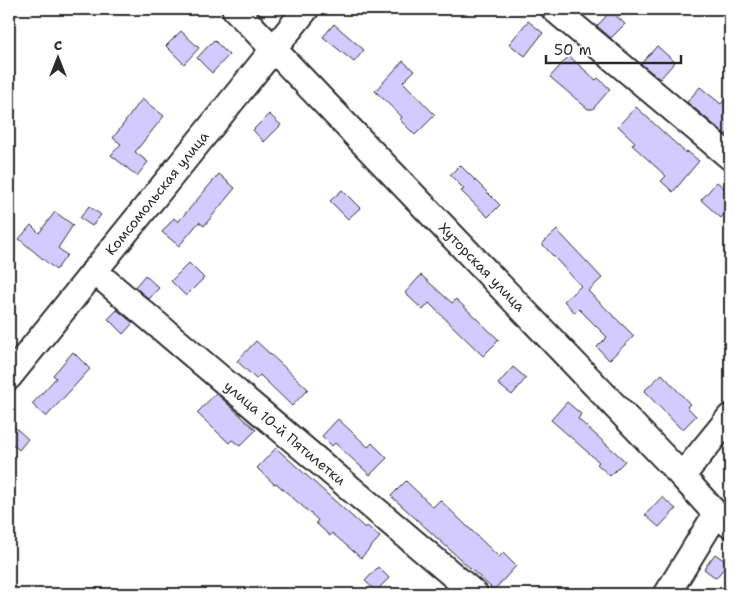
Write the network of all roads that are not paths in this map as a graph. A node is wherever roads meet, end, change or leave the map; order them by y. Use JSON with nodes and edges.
{"nodes":[{"id":1,"x":235,"y":9,"type":"edge"},
{"id":2,"x":306,"y":9,"type":"edge"},
{"id":3,"x":554,"y":9,"type":"edge"},
{"id":4,"x":273,"y":50,"type":"junction"},
{"id":5,"x":730,"y":156,"type":"edge"},
{"id":6,"x":94,"y":271,"type":"junction"},
{"id":7,"x":9,"y":377,"type":"edge"},
{"id":8,"x":730,"y":417,"type":"edge"},
{"id":9,"x":682,"y":476,"type":"junction"},
{"id":10,"x":723,"y":519,"type":"edge"},
{"id":11,"x":475,"y":594,"type":"edge"},
{"id":12,"x":667,"y":594,"type":"edge"}],
"edges":[{"from":1,"to":4,"type":"street","name":"Хуторская улица"},
{"from":2,"to":4,"type":"street","name":"Комсомольская улица"},
{"from":3,"to":5,"type":"street"},
{"from":4,"to":6,"type":"street","name":"Комсомольская улица"},
{"from":4,"to":9,"type":"street","name":"Хуторская улица"},
{"from":6,"to":7,"type":"street","name":"Комсомольская улица"},
{"from":6,"to":11,"type":"street","name":"улица 10-й Пятилетки"},
{"from":8,"to":9,"type":"street"},
{"from":9,"to":10,"type":"street","name":"Хуторская улица"},
{"from":10,"to":12,"type":"street"}]}
